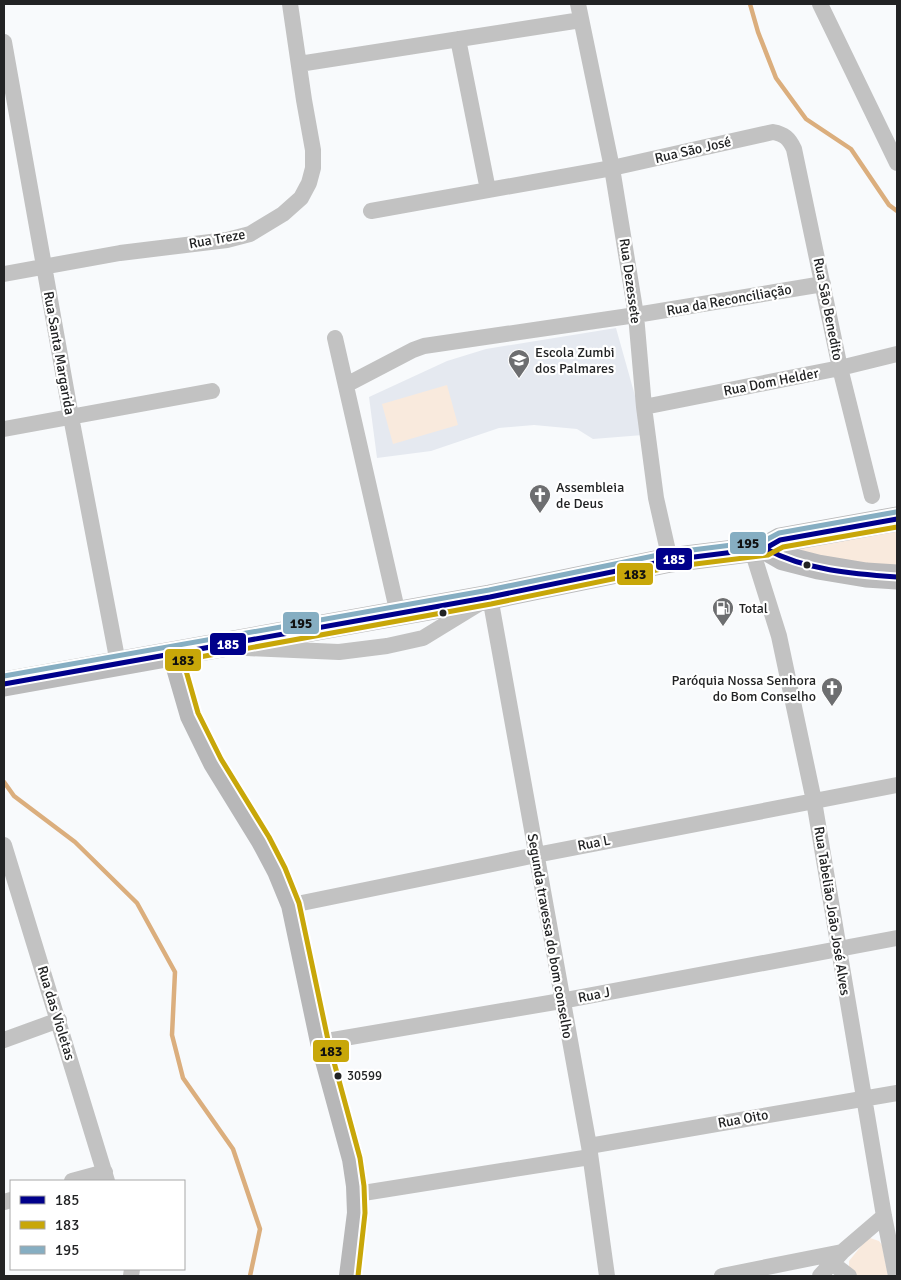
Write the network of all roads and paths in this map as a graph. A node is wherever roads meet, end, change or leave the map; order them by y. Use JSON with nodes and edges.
{"nodes":[{"id":1,"x":290,"y":4,"type":"edge"},
{"id":2,"x":578,"y":4,"type":"edge"},
{"id":3,"x":820,"y":4,"type":"edge"},
{"id":4,"x":581,"y":20,"type":"junction"},
{"id":5,"x":458,"y":39,"type":"junction"},
{"id":6,"x":4,"y":42,"type":"edge"},
{"id":7,"x":299,"y":64,"type":"junction"},
{"id":8,"x":10,"y":121,"type":"edge"},
{"id":9,"x":773,"y":132,"type":"joint"},
{"id":10,"x":897,"y":163,"type":"edge"},
{"id":11,"x":612,"y":168,"type":"junction"},
{"id":12,"x":488,"y":190,"type":"junction"},
{"id":13,"x":371,"y":211,"type":"dead end"},
{"id":14,"x":44,"y":266,"type":"junction"},
{"id":15,"x":4,"y":274,"type":"edge"},
{"id":16,"x":823,"y":284,"type":"junction"},
{"id":17,"x":636,"y":315,"type":"junction"},
{"id":18,"x":335,"y":338,"type":"dead end"},
{"id":19,"x":897,"y":354,"type":"edge"},
{"id":20,"x":840,"y":368,"type":"junction"},
{"id":21,"x":346,"y":385,"type":"junction"},
{"id":22,"x":212,"y":391,"type":"dead end"},
{"id":23,"x":644,"y":407,"type":"junction"},
{"id":24,"x":70,"y":417,"type":"junction"},
{"id":25,"x":4,"y":429,"type":"edge"},
{"id":26,"x":872,"y":496,"type":"dead end"},
{"id":27,"x":897,"y":519,"type":"edge"},
{"id":28,"x":759,"y":549,"type":"junction"},
{"id":29,"x":670,"y":560,"type":"junction"},
{"id":30,"x":897,"y":577,"type":"edge"},
{"id":31,"x":490,"y":597,"type":"junction"},
{"id":32,"x":398,"y":614,"type":"junction"},
{"id":33,"x":216,"y":646,"type":"junction"},
{"id":34,"x":173,"y":654,"type":"junction"},
{"id":35,"x":118,"y":663,"type":"junction"},
{"id":36,"x":4,"y":684,"type":"edge"},
{"id":37,"x":897,"y":785,"type":"edge"},
{"id":38,"x":814,"y":801,"type":"junction"},
{"id":39,"x":4,"y":845,"type":"edge"},
{"id":40,"x":536,"y":855,"type":"junction"},
{"id":41,"x":9,"y":884,"type":"edge"},
{"id":42,"x":292,"y":905,"type":"junction"},
{"id":43,"x":897,"y":938,"type":"edge"},
{"id":44,"x":838,"y":949,"type":"junction"},
{"id":45,"x":562,"y":1001,"type":"junction"},
{"id":46,"x":59,"y":1020,"type":"junction"},
{"id":47,"x":4,"y":1040,"type":"edge"},
{"id":48,"x":321,"y":1042,"type":"junction"},
{"id":49,"x":897,"y":1093,"type":"edge"},
{"id":50,"x":864,"y":1099,"type":"junction"},
{"id":51,"x":589,"y":1151,"type":"junction"},
{"id":52,"x":106,"y":1176,"type":"edge"},
{"id":53,"x":79,"y":1180,"type":"edge"},
{"id":54,"x":357,"y":1194,"type":"junction"},
{"id":55,"x":884,"y":1216,"type":"junction"},
{"id":56,"x":894,"y":1247,"type":"edge"},
{"id":57,"x":837,"y":1257,"type":"junction"},
{"id":58,"x":350,"y":1276,"type":"edge"},
{"id":59,"x":607,"y":1276,"type":"edge"},
{"id":60,"x":722,"y":1276,"type":"edge"},
{"id":61,"x":820,"y":1276,"type":"edge"},
{"id":62,"x":849,"y":1276,"type":"edge"},
{"id":63,"x":896,"y":1276,"type":"edge"}],
"edges":[{"from":1,"to":7,"type":"street","name":"Rua Treze"},
{"from":2,"to":4,"type":"street","name":"Rua Dezessete"},
{"from":3,"to":10,"type":"street"},
{"from":4,"to":5,"type":"street"},
{"from":4,"to":11,"type":"street","name":"Rua Dezessete"},
{"from":5,"to":7,"type":"street"},
{"from":5,"to":12,"type":"street"},
{"from":6,"to":8,"type":"street","name":"Rua Santa Margarida"},
{"from":7,"to":14,"type":"street","name":"Rua Treze"},
{"from":8,"to":14,"type":"street","name":"Rua Santa Margarida"},
{"from":9,"to":11,"type":"street","name":"Rua São José"},
{"from":9,"to":16,"type":"street","name":"Rua São Benedito"},
{"from":11,"to":12,"type":"street","name":"Rua São José"},
{"from":11,"to":17,"type":"street","name":"Rua Dezessete"},
{"from":12,"to":13,"type":"street","name":"Rua São José"},
{"from":14,"to":15,"type":"street","name":"Rua Treze"},
{"from":14,"to":24,"type":"street","name":"Rua Santa Margarida"},
{"from":16,"to":17,"type":"street","name":"Rua da Reconciliação"},
{"from":16,"to":20,"type":"street","name":"Rua São Benedito"},
{"from":17,"to":21,"type":"street","name":"Rua da Reconciliação"},
{"from":17,"to":23,"type":"street","name":"Rua Dezessete"},
{"from":18,"to":21,"type":"street"},
{"from":19,"to":20,"type":"street","name":"Rua Dom Helder"},
{"from":20,"to":23,"type":"street","name":"Rua Dom Helder"},
{"from":20,"to":26,"type":"street","name":"Rua São Benedito"},
{"from":21,"to":32,"type":"street"},
{"from":22,"to":24,"type":"street"},
{"from":23,"to":29,"type":"street","name":"Rua Dezessete"},
{"from":24,"to":25,"type":"street"},
{"from":24,"to":35,"type":"street","name":"Rua Santa Margarida"},
{"from":27,"to":28,"type":"main road"},
{"from":28,"to":29,"type":"main road"},
{"from":28,"to":30,"type":"main road"},
{"from":28,"to":38,"type":"street","name":"Rua Tabelião João José Alves"},
{"from":29,"to":31,"type":"main road"},
{"from":31,"to":32,"type":"main road"},
{"from":31,"to":33,"type":"street"},
{"from":31,"to":40,"type":"street","name":"Segunda travessa do bom conselho"},
{"from":32,"to":33,"type":"main road"},
{"from":33,"to":34,"type":"main road"},
{"from":34,"to":35,"type":"main road"},
{"from":34,"to":42,"type":"street"},
{"from":35,"to":36,"type":"main road"},
{"from":37,"to":38,"type":"street","name":"Rua L"},
{"from":38,"to":40,"type":"street","name":"Rua L"},
{"from":38,"to":44,"type":"street","name":"Rua Tabelião João José Alves"},
{"from":39,"to":41,"type":"street","name":"Rua das Violetas"},
{"from":40,"to":42,"type":"street","name":"Rua L"},
{"from":40,"to":45,"type":"street","name":"Segunda travessa do bom conselho"},
{"from":41,"to":46,"type":"street","name":"Rua das Violetas"},
{"from":42,"to":48,"type":"street"},
{"from":43,"to":44,"type":"street","name":"Rua J"},
{"from":44,"to":45,"type":"street","name":"Rua J"},
{"from":44,"to":50,"type":"street","name":"Rua Tabelião João José Alves"},
{"from":45,"to":48,"type":"street","name":"Rua J"},
{"from":45,"to":51,"type":"street","name":"Segunda travessa do bom conselho"},
{"from":46,"to":47,"type":"street"},
{"from":46,"to":52,"type":"street","name":"Rua das Violetas"},
{"from":48,"to":54,"type":"street"},
{"from":49,"to":50,"type":"street","name":"Rua Oito"},
{"from":50,"to":51,"type":"street","name":"Rua Oito"},
{"from":50,"to":55,"type":"street","name":"Rua Tabelião João José Alves"},
{"from":51,"to":54,"type":"street","name":"Rua Oito"},
{"from":51,"to":59,"type":"street","name":"Segunda travessa do bom conselho"},
{"from":52,"to":53,"type":"street"},
{"from":54,"to":58,"type":"street"},
{"from":55,"to":56,"type":"street","name":"Rua Tabelião João José Alves"},
{"from":55,"to":57,"type":"street"},
{"from":56,"to":63,"type":"street","name":"Rua Tabelião João José Alves"},
{"from":57,"to":60,"type":"street"},
{"from":57,"to":61,"type":"street"},
{"from":57,"to":62,"type":"street"}]}
